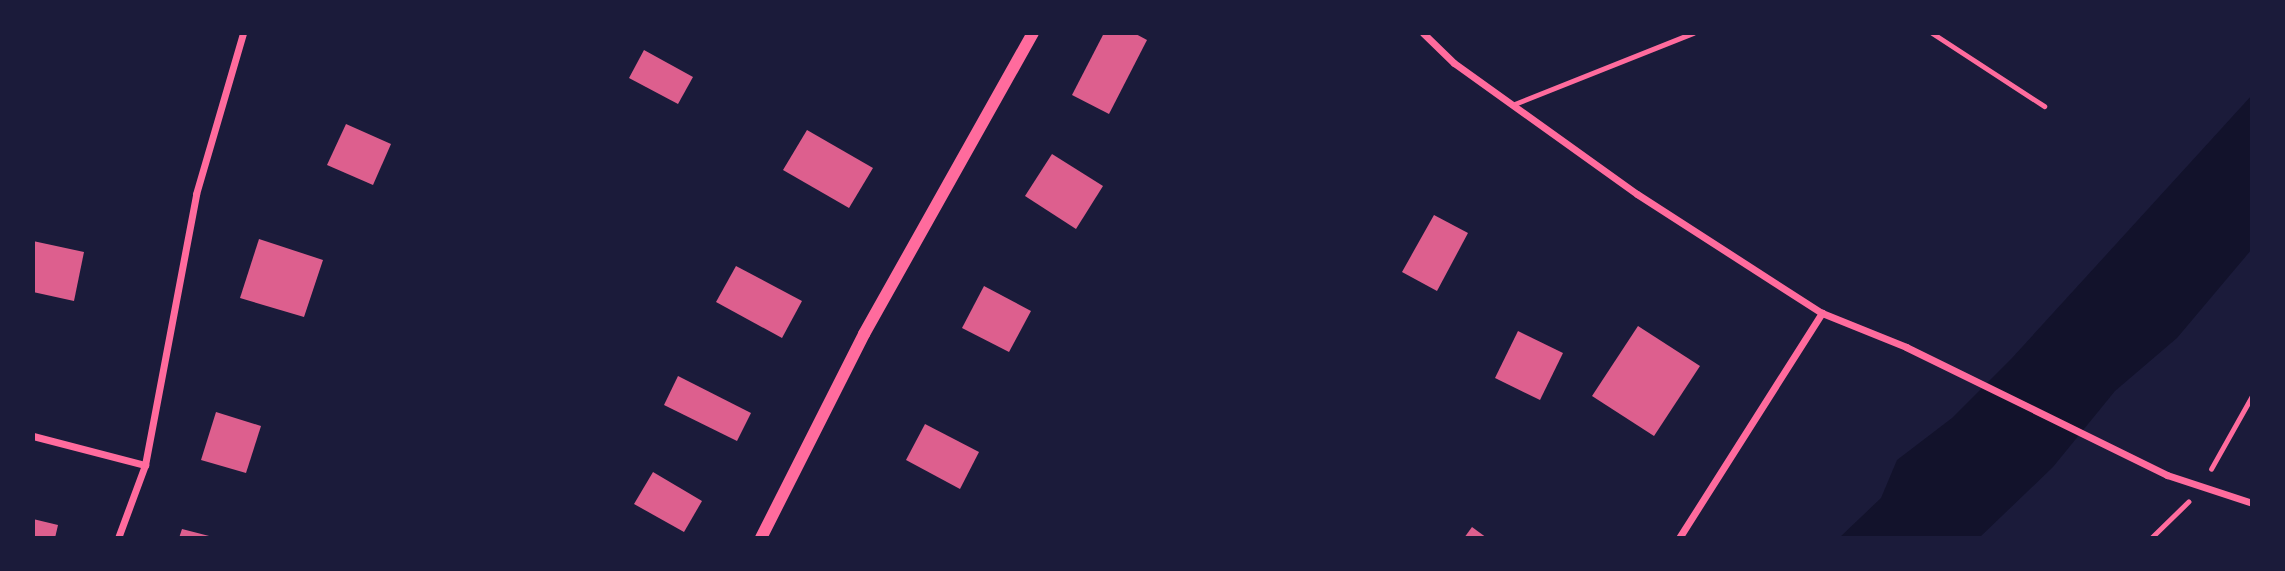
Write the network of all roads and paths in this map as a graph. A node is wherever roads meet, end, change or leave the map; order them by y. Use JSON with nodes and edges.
{"nodes":[{"id":1,"x":243,"y":33,"type":"edge"},
{"id":2,"x":1033,"y":33,"type":"edge"},
{"id":3,"x":1423,"y":33,"type":"edge"},
{"id":4,"x":1693,"y":33,"type":"edge"},
{"id":5,"x":1932,"y":33,"type":"edge"},
{"id":6,"x":1512,"y":105,"type":"junction"},
{"id":7,"x":2044,"y":106,"type":"dead end"},
{"id":8,"x":1822,"y":313,"type":"junction"},
{"id":9,"x":33,"y":436,"type":"edge"},
{"id":10,"x":145,"y":465,"type":"junction"},
{"id":11,"x":2252,"y":503,"type":"edge"},
{"id":12,"x":118,"y":538,"type":"edge"},
{"id":13,"x":761,"y":538,"type":"edge"},
{"id":14,"x":1679,"y":538,"type":"edge"}],
"edges":[{"from":1,"to":10,"type":"street"},
{"from":2,"to":13,"type":"street"},
{"from":3,"to":6,"type":"street"},
{"from":4,"to":6,"type":"lane"},
{"from":5,"to":7,"type":"lane"},
{"from":6,"to":8,"type":"street"},
{"from":8,"to":11,"type":"street"},
{"from":8,"to":14,"type":"street"},
{"from":9,"to":10,"type":"street"},
{"from":10,"to":12,"type":"street"}]}
